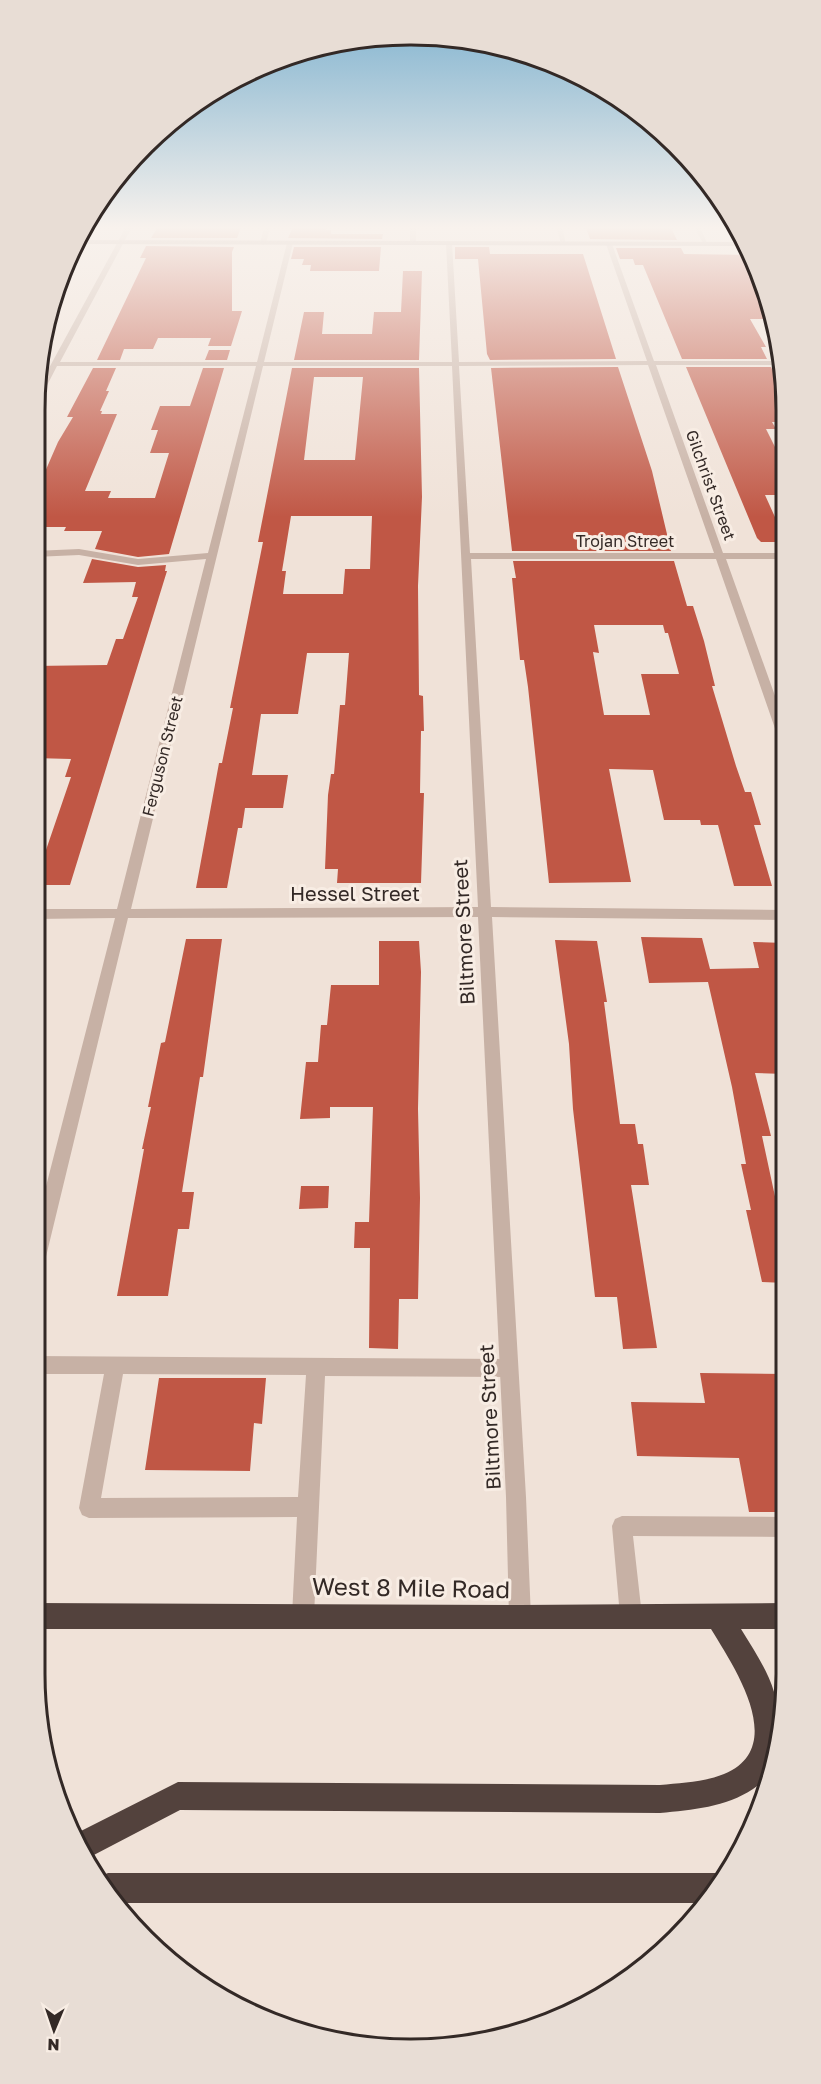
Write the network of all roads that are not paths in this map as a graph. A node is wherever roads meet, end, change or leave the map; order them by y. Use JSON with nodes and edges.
{"nodes":[{"id":1,"x":77,"y":322,"type":"edge"},
{"id":2,"x":270,"y":322,"type":"edge"},
{"id":3,"x":454,"y":322,"type":"edge"},
{"id":4,"x":637,"y":322,"type":"edge"},
{"id":5,"x":260,"y":363,"type":"junction"},
{"id":6,"x":456,"y":363,"type":"junction"},
{"id":7,"x":651,"y":363,"type":"junction"},
{"id":8,"x":773,"y":363,"type":"edge"},
{"id":9,"x":55,"y":364,"type":"junction"},
{"id":10,"x":47,"y":379,"type":"edge"},
{"id":11,"x":45,"y":554,"type":"edge"},
{"id":12,"x":212,"y":556,"type":"junction"},
{"id":13,"x":466,"y":556,"type":"junction"},
{"id":14,"x":720,"y":556,"type":"junction"},
{"id":15,"x":776,"y":556,"type":"edge"},
{"id":16,"x":776,"y":714,"type":"edge"},
{"id":17,"x":484,"y":912,"type":"junction"},
{"id":18,"x":45,"y":914,"type":"edge"},
{"id":19,"x":123,"y":914,"type":"junction"},
{"id":20,"x":776,"y":915,"type":"edge"},
{"id":21,"x":45,"y":1225,"type":"edge"},
{"id":22,"x":45,"y":1365,"type":"edge"},
{"id":23,"x":115,"y":1365,"type":"junction"},
{"id":24,"x":316,"y":1367,"type":"junction"},
{"id":25,"x":509,"y":1368,"type":"junction"},
{"id":26,"x":308,"y":1507,"type":"junction"},
{"id":27,"x":776,"y":1527,"type":"edge"},
{"id":28,"x":45,"y":1616,"type":"edge"},
{"id":29,"x":303,"y":1616,"type":"junction"},
{"id":30,"x":631,"y":1616,"type":"junction"},
{"id":31,"x":718,"y":1616,"type":"junction"},
{"id":32,"x":776,"y":1616,"type":"edge"},
{"id":33,"x":520,"y":1618,"type":"junction"},
{"id":34,"x":87,"y":1843,"type":"edge"},
{"id":35,"x":115,"y":1888,"type":"edge"},
{"id":36,"x":706,"y":1888,"type":"edge"}],
"edges":[{"from":1,"to":9,"type":"street"},
{"from":2,"to":5,"type":"street","name":"Ferguson Street"},
{"from":3,"to":6,"type":"street","name":"Biltmore Street"},
{"from":4,"to":7,"type":"street","name":"Gilchrist Street"},
{"from":5,"to":6,"type":"street"},
{"from":5,"to":9,"type":"street"},
{"from":5,"to":12,"type":"street","name":"Ferguson Street"},
{"from":6,"to":7,"type":"street"},
{"from":6,"to":13,"type":"street","name":"Biltmore Street"},
{"from":7,"to":8,"type":"street"},
{"from":7,"to":14,"type":"street","name":"Gilchrist Street"},
{"from":9,"to":10,"type":"street"},
{"from":11,"to":12,"type":"street"},
{"from":12,"to":19,"type":"street","name":"Ferguson Street"},
{"from":13,"to":14,"type":"street","name":"Trojan Street"},
{"from":13,"to":17,"type":"street","name":"Biltmore Street"},
{"from":14,"to":15,"type":"street","name":"Trojan Street"},
{"from":14,"to":16,"type":"street","name":"Gilchrist Street"},
{"from":17,"to":19,"type":"street","name":"Hessel Street"},
{"from":17,"to":20,"type":"street","name":"Hessel Street"},
{"from":17,"to":25,"type":"street","name":"Biltmore Street"},
{"from":18,"to":19,"type":"street","name":"Hessel Street"},
{"from":19,"to":21,"type":"street","name":"Ferguson Street"},
{"from":22,"to":23,"type":"street"},
{"from":23,"to":24,"type":"street"},
{"from":23,"to":26,"type":"street"},
{"from":24,"to":25,"type":"street"},
{"from":24,"to":26,"type":"street"},
{"from":25,"to":33,"type":"street","name":"Biltmore Street"},
{"from":26,"to":29,"type":"street"},
{"from":27,"to":30,"type":"street"},
{"from":28,"to":29,"type":"highway","name":"West 8 Mile Road"},
{"from":29,"to":33,"type":"highway","name":"West 8 Mile Road"},
{"from":30,"to":31,"type":"highway","name":"West 8 Mile Road"},
{"from":30,"to":33,"type":"highway","name":"West 8 Mile Road"},
{"from":31,"to":32,"type":"highway","name":"West 8 Mile Road"},
{"from":31,"to":34,"type":"highway"},
{"from":35,"to":36,"type":"highway"}]}
